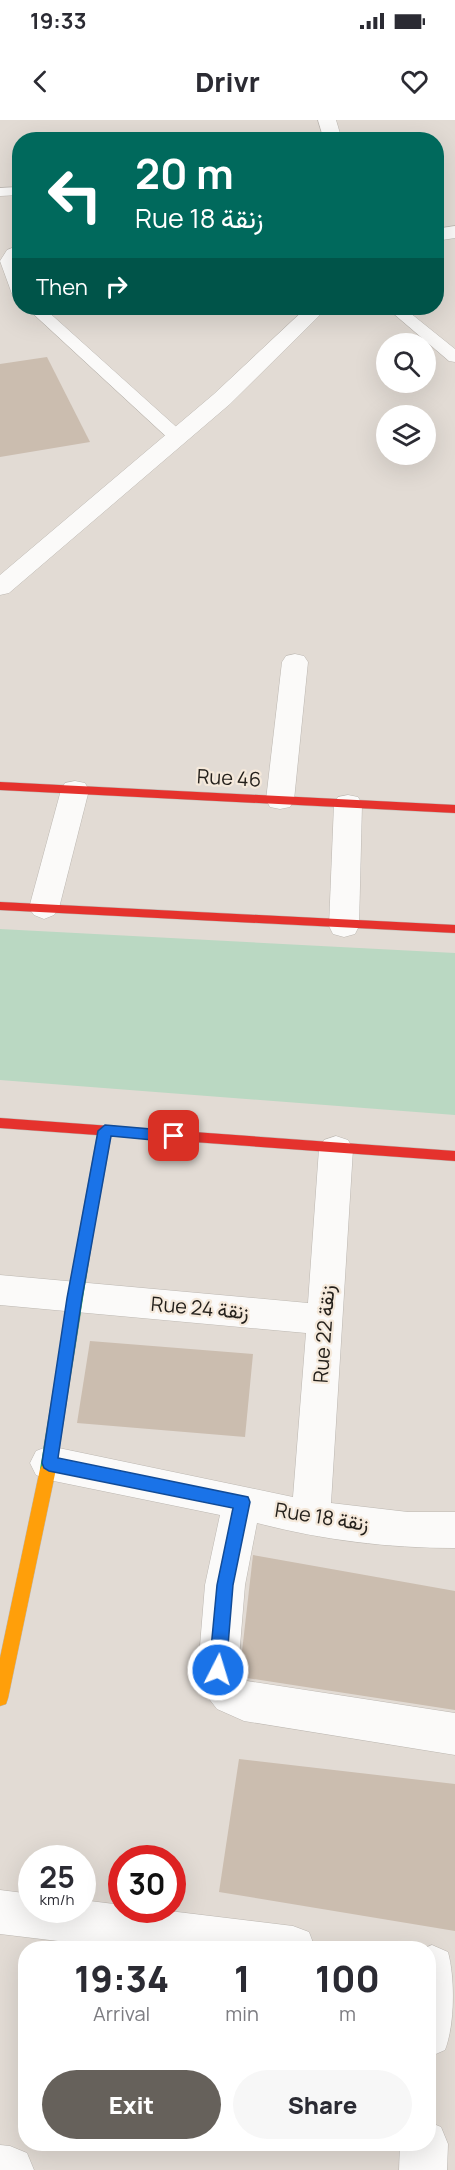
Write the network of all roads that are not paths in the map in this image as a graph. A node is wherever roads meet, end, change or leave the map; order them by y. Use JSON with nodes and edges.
{"nodes":[{"id":1,"x":12,"y":253,"type":"edge"},
{"id":2,"x":12,"y":272,"type":"edge"},
{"id":3,"x":43,"y":315,"type":"edge"},
{"id":4,"x":310,"y":315,"type":"edge"},
{"id":5,"x":404,"y":315,"type":"edge"},
{"id":6,"x":455,"y":357,"type":"edge"},
{"id":7,"x":176,"y":436,"type":"junction"},
{"id":8,"x":0,"y":588,"type":"edge"},
{"id":9,"x":295,"y":662,"type":"dead end"},
{"id":10,"x":0,"y":786,"type":"edge"},
{"id":11,"x":75,"y":790,"type":"junction"},
{"id":12,"x":280,"y":800,"type":"junction"},
{"id":13,"x":348,"y":804,"type":"junction"},
{"id":14,"x":455,"y":809,"type":"edge"},
{"id":15,"x":0,"y":906,"type":"edge"},
{"id":16,"x":44,"y":908,"type":"junction"},
{"id":17,"x":344,"y":926,"type":"junction"},
{"id":18,"x":455,"y":930,"type":"edge"},
{"id":19,"x":0,"y":1123,"type":"edge"},
{"id":20,"x":105,"y":1131,"type":"junction"},
{"id":21,"x":336,"y":1149,"type":"junction"},
{"id":22,"x":455,"y":1156,"type":"edge"},
{"id":23,"x":0,"y":1290,"type":"edge"},
{"id":24,"x":75,"y":1298,"type":"junction"},
{"id":25,"x":325,"y":1320,"type":"junction"},
{"id":26,"x":49,"y":1463,"type":"junction"},
{"id":27,"x":242,"y":1502,"type":"junction"},
{"id":28,"x":310,"y":1519,"type":"junction"},
{"id":29,"x":455,"y":1530,"type":"edge"},
{"id":30,"x":0,"y":1698,"type":"edge"},
{"id":31,"x":455,"y":1734,"type":"edge"},
{"id":32,"x":0,"y":1912,"type":"edge"},
{"id":33,"x":236,"y":1941,"type":"edge"},
{"id":34,"x":439,"y":1969,"type":"edge"},
{"id":35,"x":436,"y":1988,"type":"edge"},
{"id":36,"x":424,"y":2151,"type":"edge"},
{"id":37,"x":0,"y":2169,"type":"edge"},
{"id":38,"x":10,"y":2170,"type":"edge"},
{"id":39,"x":423,"y":2170,"type":"edge"}],
"edges":[{"from":1,"to":2,"type":"lane"},
{"from":3,"to":7,"type":"lane"},
{"from":4,"to":7,"type":"street"},
{"from":5,"to":6,"type":"lane"},
{"from":7,"to":8,"type":"street"},
{"from":9,"to":12,"type":"street"},
{"from":10,"to":11,"type":"street","name":"Rue 46"},
{"from":11,"to":12,"type":"street","name":"Rue 46"},
{"from":11,"to":16,"type":"street"},
{"from":12,"to":13,"type":"street","name":"Rue 46"},
{"from":13,"to":14,"type":"street","name":"Rue 46"},
{"from":13,"to":17,"type":"street"},
{"from":15,"to":16,"type":"street"},
{"from":16,"to":17,"type":"street"},
{"from":17,"to":18,"type":"street"},
{"from":19,"to":20,"type":"street"},
{"from":20,"to":21,"type":"street"},
{"from":20,"to":24,"type":"street"},
{"from":21,"to":22,"type":"street"},
{"from":21,"to":25,"type":"street","name":"Rue 22 زنقة"},
{"from":23,"to":24,"type":"street","name":"Rue 24 زنقة"},
{"from":24,"to":25,"type":"street","name":"Rue 24 زنقة"},
{"from":24,"to":26,"type":"street"},
{"from":25,"to":28,"type":"street","name":"Rue 22 زنقة"},
{"from":26,"to":27,"type":"street","name":"Rue 18 زنقة"},
{"from":26,"to":30,"type":"street"},
{"from":27,"to":28,"type":"street","name":"Rue 18 زنقة"},
{"from":27,"to":31,"type":"street"},
{"from":28,"to":29,"type":"street","name":"Rue 18 زنقة"},
{"from":32,"to":33,"type":"street"},
{"from":34,"to":35,"type":"street"},
{"from":36,"to":39,"type":"street"},
{"from":37,"to":38,"type":"street"}]}
